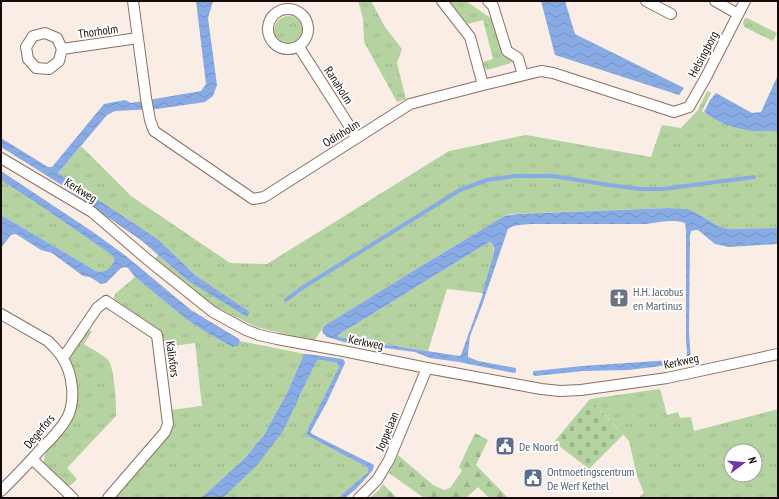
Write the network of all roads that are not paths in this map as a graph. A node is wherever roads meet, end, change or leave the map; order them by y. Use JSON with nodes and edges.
{"nodes":[{"id":1,"x":133,"y":1,"type":"edge"},
{"id":2,"x":442,"y":1,"type":"edge"},
{"id":3,"x":488,"y":1,"type":"edge"},
{"id":4,"x":646,"y":1,"type":"edge"},
{"id":5,"x":715,"y":1,"type":"edge"},
{"id":6,"x":745,"y":1,"type":"edge"},
{"id":7,"x":671,"y":14,"type":"dead end"},
{"id":8,"x":738,"y":14,"type":"junction"},
{"id":9,"x":138,"y":38,"type":"junction"},
{"id":10,"x":299,"y":47,"type":"junction"},
{"id":11,"x":62,"y":49,"type":"dead end"},
{"id":12,"x":524,"y":76,"type":"junction"},
{"id":13,"x":483,"y":85,"type":"junction"},
{"id":14,"x":689,"y":106,"type":"joint"},
{"id":15,"x":357,"y":138,"type":"junction"},
{"id":16,"x":1,"y":158,"type":"edge"},
{"id":17,"x":1,"y":314,"type":"edge"},
{"id":18,"x":778,"y":354,"type":"edge"},
{"id":19,"x":63,"y":358,"type":"junction"},
{"id":20,"x":427,"y":368,"type":"junction"},
{"id":21,"x":32,"y":459,"type":"junction"},
{"id":22,"x":1,"y":490,"type":"edge"},
{"id":23,"x":73,"y":498,"type":"edge"},
{"id":24,"x":108,"y":498,"type":"edge"},
{"id":25,"x":359,"y":498,"type":"edge"}],
"edges":[{"from":1,"to":9,"type":"street","name":"Odinholm"},
{"from":2,"to":13,"type":"street"},
{"from":3,"to":12,"type":"street"},
{"from":4,"to":7,"type":"street"},
{"from":5,"to":8,"type":"street"},
{"from":6,"to":8,"type":"street","name":"Helsingborg"},
{"from":8,"to":14,"type":"street","name":"Helsingborg"},
{"from":9,"to":11,"type":"street","name":"Thorholm"},
{"from":9,"to":15,"type":"street","name":"Odinholm"},
{"from":10,"to":10,"type":"street"},
{"from":10,"to":15,"type":"street","name":"Ranaholm"},
{"from":12,"to":13,"type":"street","name":"Odinholm"},
{"from":12,"to":14,"type":"street","name":"Odinholm"},
{"from":13,"to":15,"type":"street","name":"Odinholm"},
{"from":16,"to":20,"type":"street","name":"Kerkweg"},
{"from":17,"to":19,"type":"street","name":"Degerfors"},
{"from":18,"to":20,"type":"street","name":"Kerkweg"},
{"from":19,"to":21,"type":"street","name":"Degerfors"},
{"from":19,"to":24,"type":"street","name":"Kalixfors"},
{"from":20,"to":25,"type":"street","name":"Joppelaan"},
{"from":21,"to":22,"type":"street","name":"Degerfors"},
{"from":21,"to":23,"type":"street"}]}
